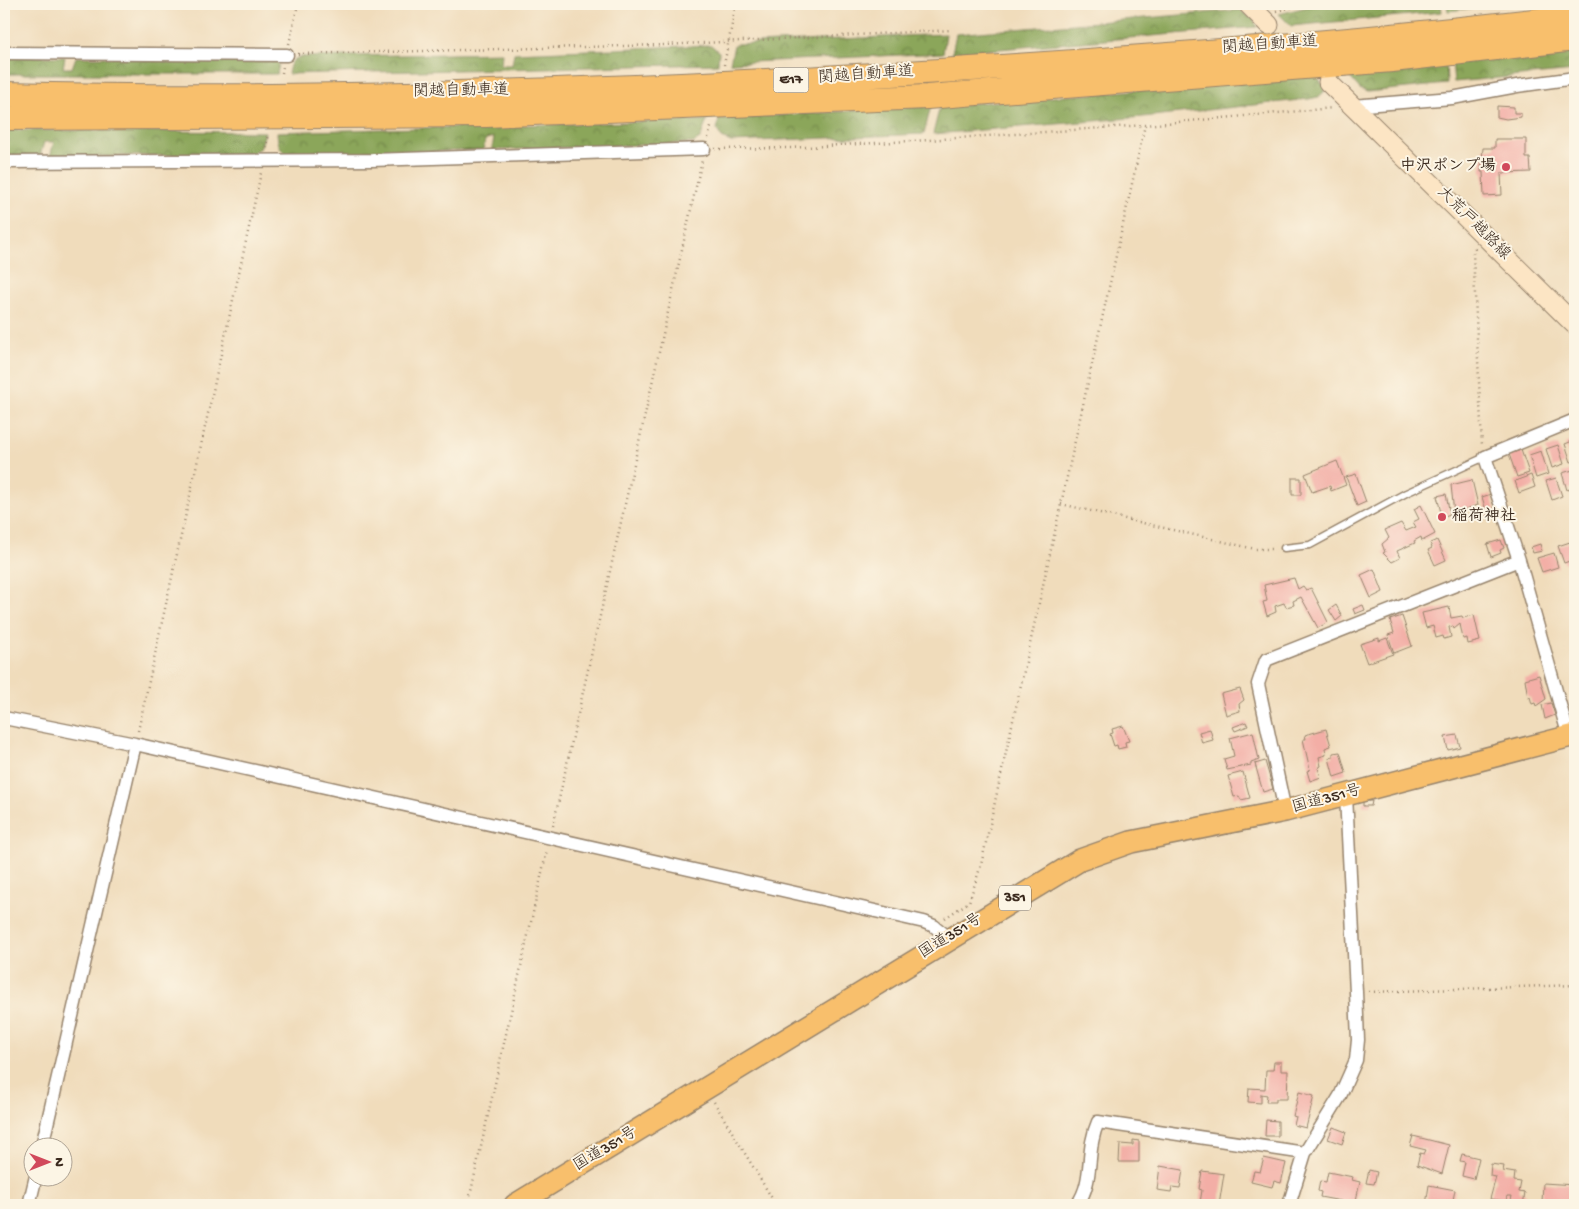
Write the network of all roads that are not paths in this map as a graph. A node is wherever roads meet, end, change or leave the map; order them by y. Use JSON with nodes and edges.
{"nodes":[{"id":1,"x":1248,"y":4,"type":"edge"},
{"id":2,"x":1575,"y":16,"type":"edge"},
{"id":3,"x":1265,"y":21,"type":"road end"},
{"id":4,"x":1575,"y":40,"type":"edge"},
{"id":5,"x":4,"y":53,"type":"edge"},
{"id":6,"x":287,"y":55,"type":"road end"},
{"id":7,"x":1575,"y":78,"type":"edge"},
{"id":8,"x":1328,"y":82,"type":"dead end"},
{"id":9,"x":4,"y":94,"type":"edge"},
{"id":10,"x":1352,"y":106,"type":"junction"},
{"id":11,"x":4,"y":118,"type":"edge"},
{"id":12,"x":704,"y":149,"type":"road end"},
{"id":13,"x":4,"y":162,"type":"edge"},
{"id":14,"x":1575,"y":325,"type":"edge"},
{"id":15,"x":1575,"y":420,"type":"edge"},
{"id":16,"x":1485,"y":457,"type":"junction"},
{"id":17,"x":1284,"y":548,"type":"road end"},
{"id":18,"x":1519,"y":560,"type":"junction"},
{"id":19,"x":4,"y":718,"type":"edge"},
{"id":20,"x":1572,"y":736,"type":"edge"},
{"id":21,"x":135,"y":744,"type":"junction"},
{"id":22,"x":1346,"y":796,"type":"junction"},
{"id":23,"x":1286,"y":811,"type":"junction"},
{"id":24,"x":942,"y":932,"type":"junction"},
{"id":25,"x":44,"y":1136,"type":"edge"},
{"id":26,"x":1305,"y":1153,"type":"junction"},
{"id":27,"x":34,"y":1186,"type":"edge"},
{"id":28,"x":29,"y":1205,"type":"edge"},
{"id":29,"x":515,"y":1205,"type":"edge"},
{"id":30,"x":1077,"y":1205,"type":"edge"},
{"id":31,"x":1289,"y":1205,"type":"edge"}],
"edges":[{"from":1,"to":3,"type":"main road"},
{"from":2,"to":9,"type":"highway","name":"関越自動車道","number":"E17"},
{"from":4,"to":11,"type":"highway","name":"関越自動車道","number":"E17"},
{"from":5,"to":6,"type":"street"},
{"from":7,"to":10,"type":"street"},
{"from":8,"to":10,"type":"main road","name":"大荒戸越路線"},
{"from":10,"to":14,"type":"main road","name":"大荒戸越路線"},
{"from":12,"to":13,"type":"street"},
{"from":15,"to":16,"type":"street"},
{"from":16,"to":17,"type":"lane"},
{"from":16,"to":18,"type":"street"},
{"from":18,"to":20,"type":"street"},
{"from":18,"to":23,"type":"street"},
{"from":19,"to":21,"type":"street"},
{"from":20,"to":22,"type":"highway","name":"国道351号","number":"351"},
{"from":21,"to":24,"type":"street"},
{"from":21,"to":25,"type":"street"},
{"from":22,"to":23,"type":"highway","name":"国道351号","number":"351"},
{"from":22,"to":26,"type":"street"},
{"from":23,"to":24,"type":"highway","name":"国道351号","number":"351"},
{"from":24,"to":29,"type":"highway","name":"国道351号","number":"351"},
{"from":26,"to":30,"type":"street"},
{"from":26,"to":31,"type":"street"},
{"from":27,"to":28,"type":"street"}]}
